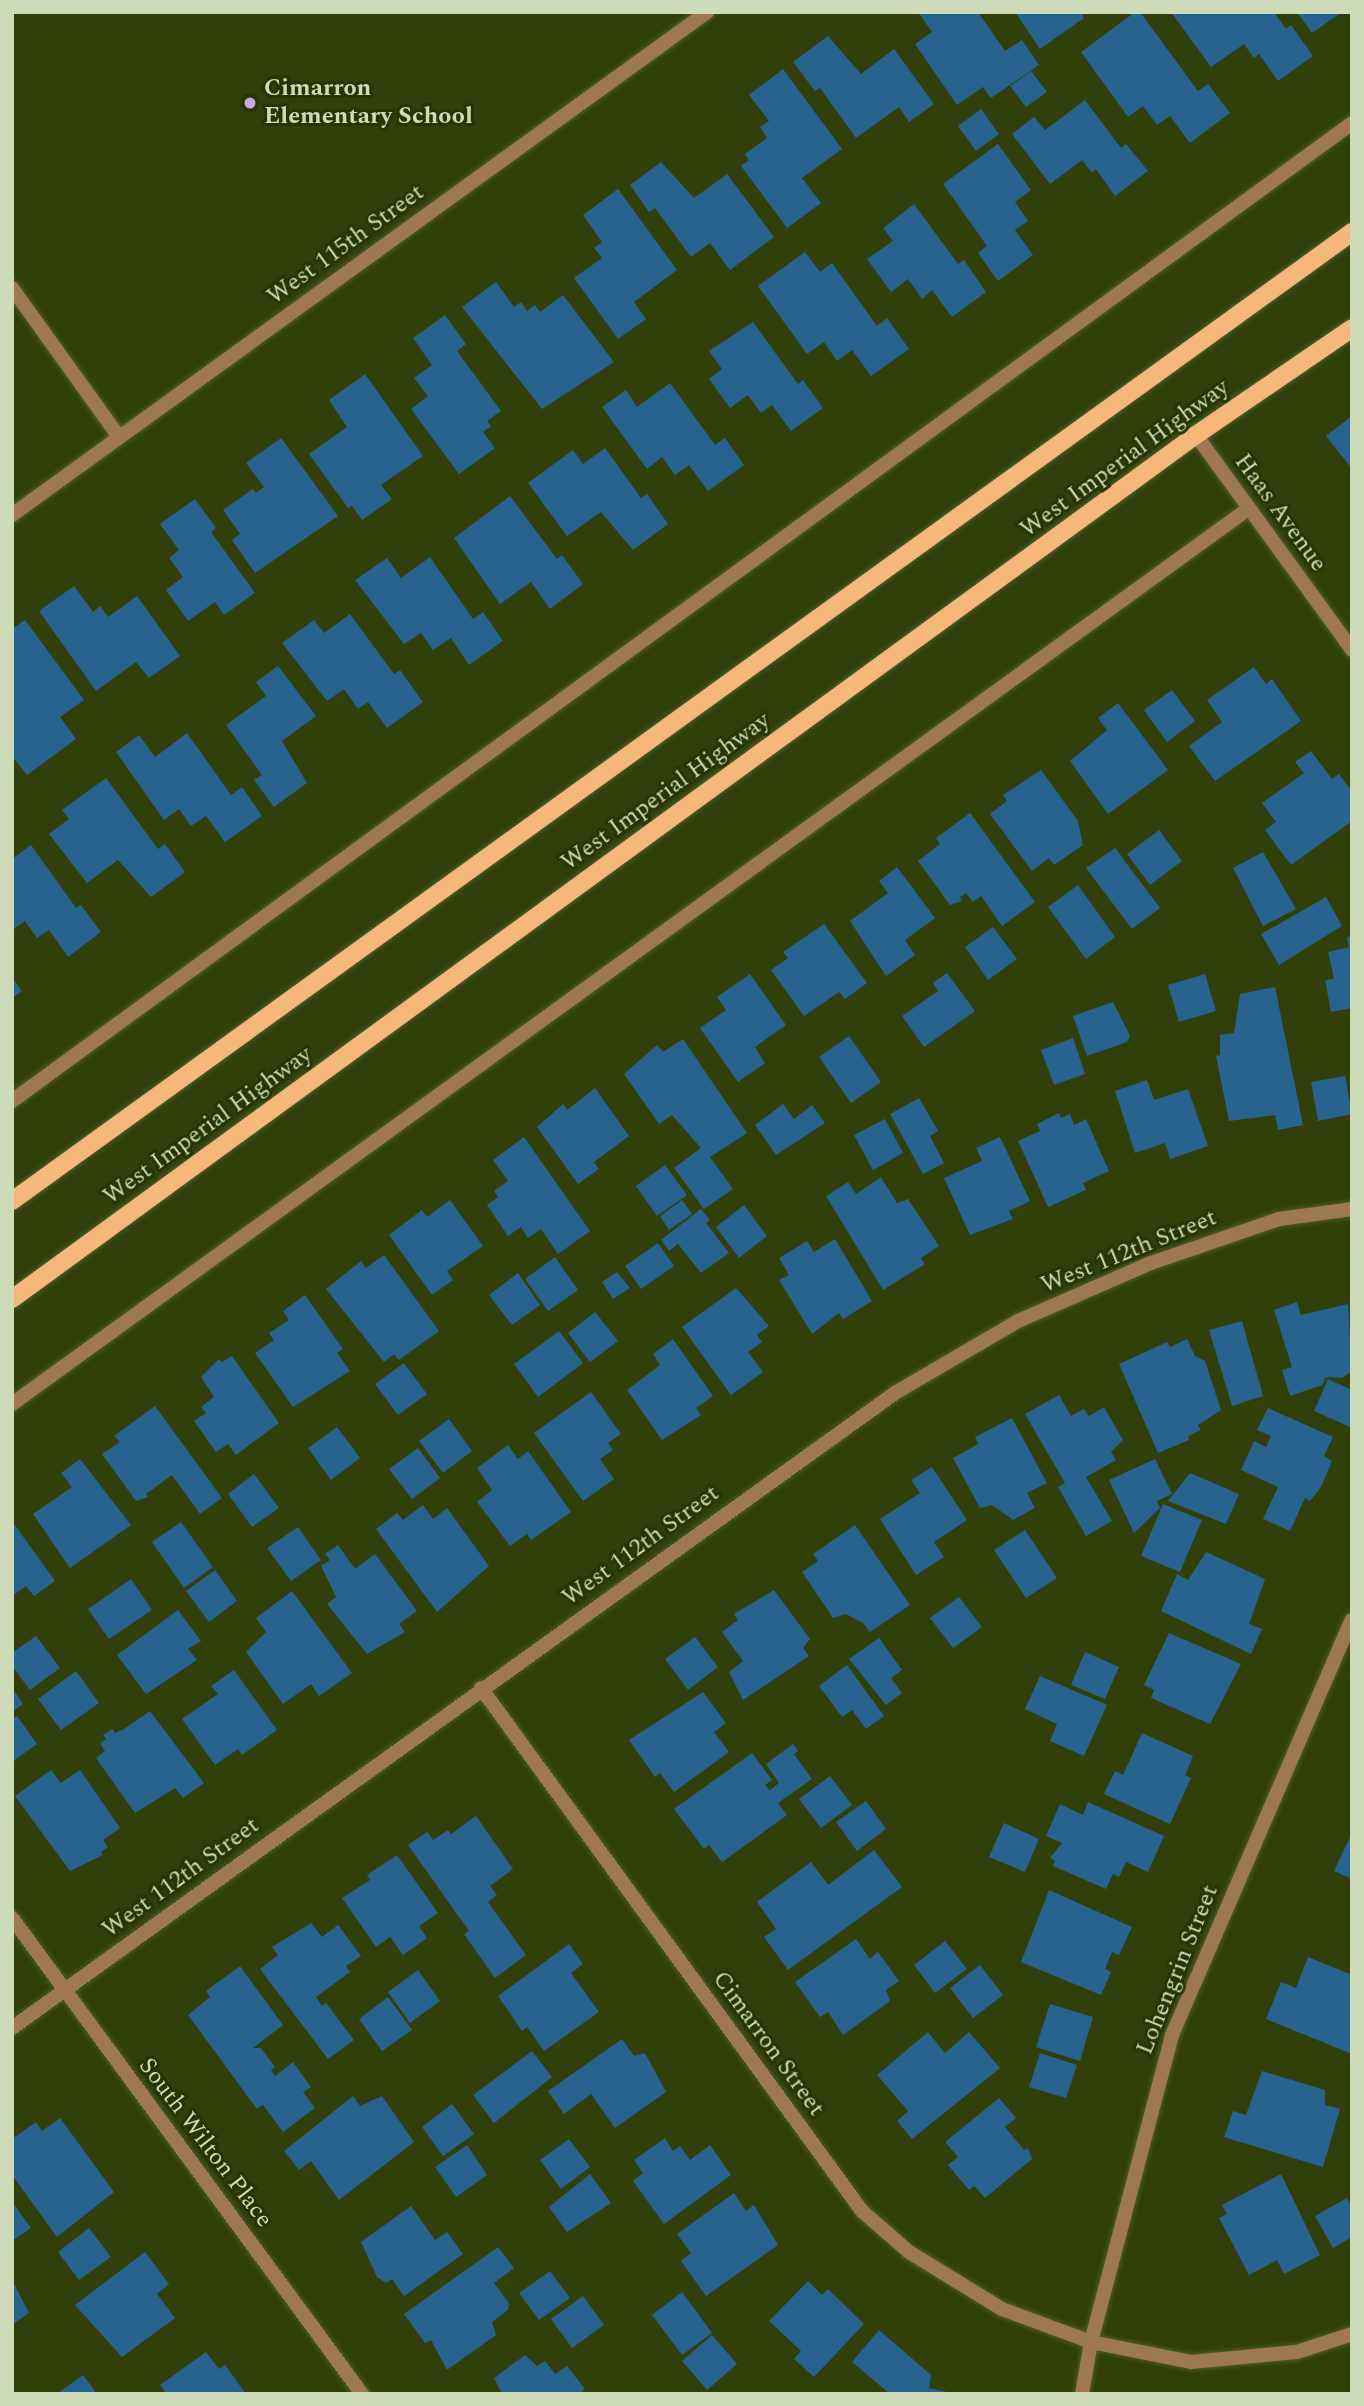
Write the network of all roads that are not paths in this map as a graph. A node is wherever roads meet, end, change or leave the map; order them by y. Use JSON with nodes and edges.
{"nodes":[{"id":1,"x":707,"y":12,"type":"edge"},
{"id":2,"x":1352,"y":123,"type":"edge"},
{"id":3,"x":1352,"y":232,"type":"edge"},
{"id":4,"x":12,"y":288,"type":"edge"},
{"id":5,"x":1352,"y":328,"type":"edge"},
{"id":6,"x":1196,"y":435,"type":"junction"},
{"id":7,"x":119,"y":437,"type":"junction"},
{"id":8,"x":1248,"y":509,"type":"junction"},
{"id":9,"x":12,"y":515,"type":"edge"},
{"id":10,"x":1352,"y":650,"type":"edge"},
{"id":11,"x":12,"y":1101,"type":"edge"},
{"id":12,"x":12,"y":1201,"type":"edge"},
{"id":13,"x":1352,"y":1209,"type":"edge"},
{"id":14,"x":12,"y":1299,"type":"edge"},
{"id":15,"x":12,"y":1404,"type":"edge"},
{"id":16,"x":1352,"y":1620,"type":"edge"},
{"id":17,"x":481,"y":1688,"type":"junction"},
{"id":18,"x":12,"y":1918,"type":"edge"},
{"id":19,"x":63,"y":1990,"type":"junction"},
{"id":20,"x":12,"y":2028,"type":"edge"},
{"id":21,"x":1352,"y":2334,"type":"edge"},
{"id":22,"x":1091,"y":2342,"type":"junction"},
{"id":23,"x":362,"y":2394,"type":"edge"},
{"id":24,"x":1082,"y":2394,"type":"edge"}],
"edges":[{"from":1,"to":7,"type":"street","name":"West 115th Street"},
{"from":2,"to":11,"type":"street"},
{"from":3,"to":12,"type":"main road","name":"West Imperial Highway"},
{"from":4,"to":7,"type":"street"},
{"from":5,"to":6,"type":"main road","name":"West Imperial Highway"},
{"from":6,"to":8,"type":"street","name":"Haas Avenue"},
{"from":6,"to":14,"type":"main road","name":"West Imperial Highway"},
{"from":7,"to":9,"type":"street","name":"West 115th Street"},
{"from":8,"to":10,"type":"street","name":"Haas Avenue"},
{"from":8,"to":15,"type":"street"},
{"from":13,"to":17,"type":"street","name":"West 112th Street"},
{"from":16,"to":22,"type":"street","name":"Lohengrin Street"},
{"from":17,"to":19,"type":"street","name":"West 112th Street"},
{"from":17,"to":22,"type":"street","name":"Cimarron Street"},
{"from":18,"to":19,"type":"street","name":"South Wilton Place"},
{"from":19,"to":20,"type":"street","name":"West 112th Street"},
{"from":19,"to":23,"type":"street","name":"South Wilton Place"},
{"from":21,"to":22,"type":"street","name":"Cimarron Street"},
{"from":22,"to":24,"type":"street","name":"Lohengrin Street"}]}
